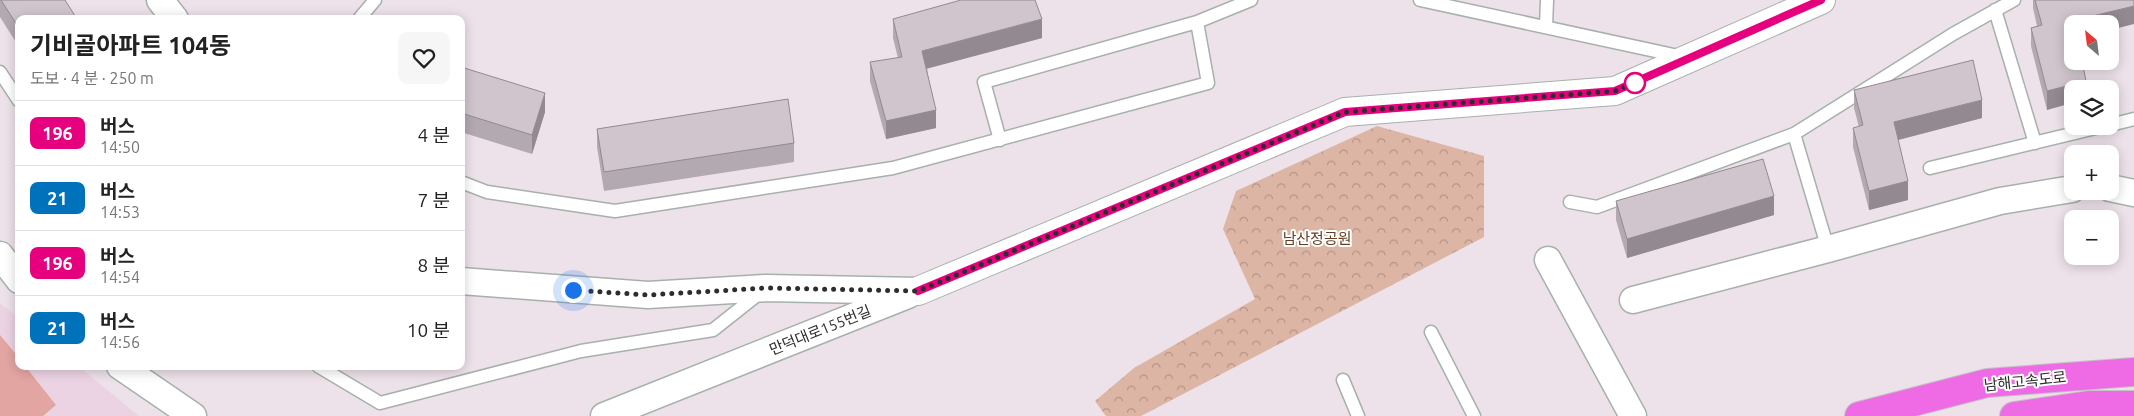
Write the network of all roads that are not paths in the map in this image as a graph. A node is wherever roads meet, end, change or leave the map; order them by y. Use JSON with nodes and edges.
{"nodes":[{"id":1,"x":160,"y":0,"type":"edge"},
{"id":2,"x":375,"y":0,"type":"edge"},
{"id":3,"x":1251,"y":0,"type":"edge"},
{"id":4,"x":1420,"y":0,"type":"edge"},
{"id":5,"x":1547,"y":0,"type":"edge"},
{"id":6,"x":1821,"y":0,"type":"edge"},
{"id":7,"x":2014,"y":0,"type":"edge"},
{"id":8,"x":1996,"y":10,"type":"junction"},
{"id":9,"x":172,"y":15,"type":"edge"},
{"id":10,"x":363,"y":15,"type":"edge"},
{"id":11,"x":1197,"y":22,"type":"junction"},
{"id":12,"x":1546,"y":27,"type":"junction"},
{"id":13,"x":1691,"y":58,"type":"junction"},
{"id":14,"x":0,"y":72,"type":"edge"},
{"id":15,"x":15,"y":95,"type":"edge"},
{"id":16,"x":2134,"y":119,"type":"edge"},
{"id":17,"x":2119,"y":123,"type":"edge"},
{"id":18,"x":1794,"y":134,"type":"junction"},
{"id":19,"x":2067,"y":135,"type":"edge"},
{"id":20,"x":1000,"y":140,"type":"junction"},
{"id":21,"x":2035,"y":143,"type":"junction"},
{"id":22,"x":1930,"y":168,"type":"dead end"},
{"id":23,"x":465,"y":184,"type":"edge"},
{"id":24,"x":2064,"y":190,"type":"edge"},
{"id":25,"x":2119,"y":190,"type":"edge"},
{"id":26,"x":2134,"y":193,"type":"edge"},
{"id":27,"x":1570,"y":202,"type":"dead end"},
{"id":28,"x":1828,"y":249,"type":"junction"},
{"id":29,"x":0,"y":255,"type":"edge"},
{"id":30,"x":1548,"y":260,"type":"dead end"},
{"id":31,"x":15,"y":275,"type":"edge"},
{"id":32,"x":465,"y":281,"type":"edge"},
{"id":33,"x":766,"y":288,"type":"junction"},
{"id":34,"x":918,"y":291,"type":"junction"},
{"id":35,"x":1633,"y":300,"type":"dead end"},
{"id":36,"x":1431,"y":332,"type":"dead end"},
{"id":37,"x":126,"y":370,"type":"edge"},
{"id":38,"x":325,"y":370,"type":"edge"},
{"id":39,"x":2134,"y":372,"type":"edge"},
{"id":40,"x":1343,"y":380,"type":"dead end"},
{"id":41,"x":2134,"y":405,"type":"edge"},
{"id":42,"x":193,"y":416,"type":"edge"},
{"id":43,"x":604,"y":416,"type":"edge"},
{"id":44,"x":1358,"y":416,"type":"edge"},
{"id":45,"x":1474,"y":416,"type":"edge"},
{"id":46,"x":1633,"y":416,"type":"edge"},
{"id":47,"x":1859,"y":416,"type":"edge"},
{"id":48,"x":2014,"y":416,"type":"edge"}],
"edges":[{"from":1,"to":9,"type":"street"},
{"from":2,"to":10,"type":"lane"},
{"from":3,"to":11,"type":"lane"},
{"from":4,"to":12,"type":"lane"},
{"from":5,"to":12,"type":"lane"},
{"from":6,"to":13,"type":"street"},
{"from":7,"to":8,"type":"lane"},
{"from":8,"to":18,"type":"lane"},
{"from":8,"to":21,"type":"lane"},
{"from":11,"to":20,"type":"lane"},
{"from":11,"to":20,"type":"lane"},
{"from":12,"to":13,"type":"lane"},
{"from":13,"to":34,"type":"street"},
{"from":14,"to":15,"type":"lane"},
{"from":16,"to":17,"type":"lane"},
{"from":18,"to":27,"type":"lane"},
{"from":18,"to":28,"type":"lane"},
{"from":19,"to":21,"type":"lane"},
{"from":20,"to":23,"type":"lane"},
{"from":21,"to":22,"type":"lane"},
{"from":24,"to":28,"type":"street"},
{"from":25,"to":26,"type":"street"},
{"from":28,"to":35,"type":"street"},
{"from":29,"to":31,"type":"street"},
{"from":30,"to":46,"type":"street"},
{"from":32,"to":33,"type":"street","name":"만덕대로155번길"},
{"from":33,"to":34,"type":"street","name":"만덕대로155번길"},
{"from":33,"to":38,"type":"lane"},
{"from":34,"to":43,"type":"street","name":"만덕대로155번길"},
{"from":36,"to":45,"type":"lane"},
{"from":37,"to":42,"type":"street"},
{"from":39,"to":47,"type":"highway","name":"남해고속도로"},
{"from":40,"to":44,"type":"lane"},
{"from":41,"to":48,"type":"highway","name":"남해고속도로"}]}
